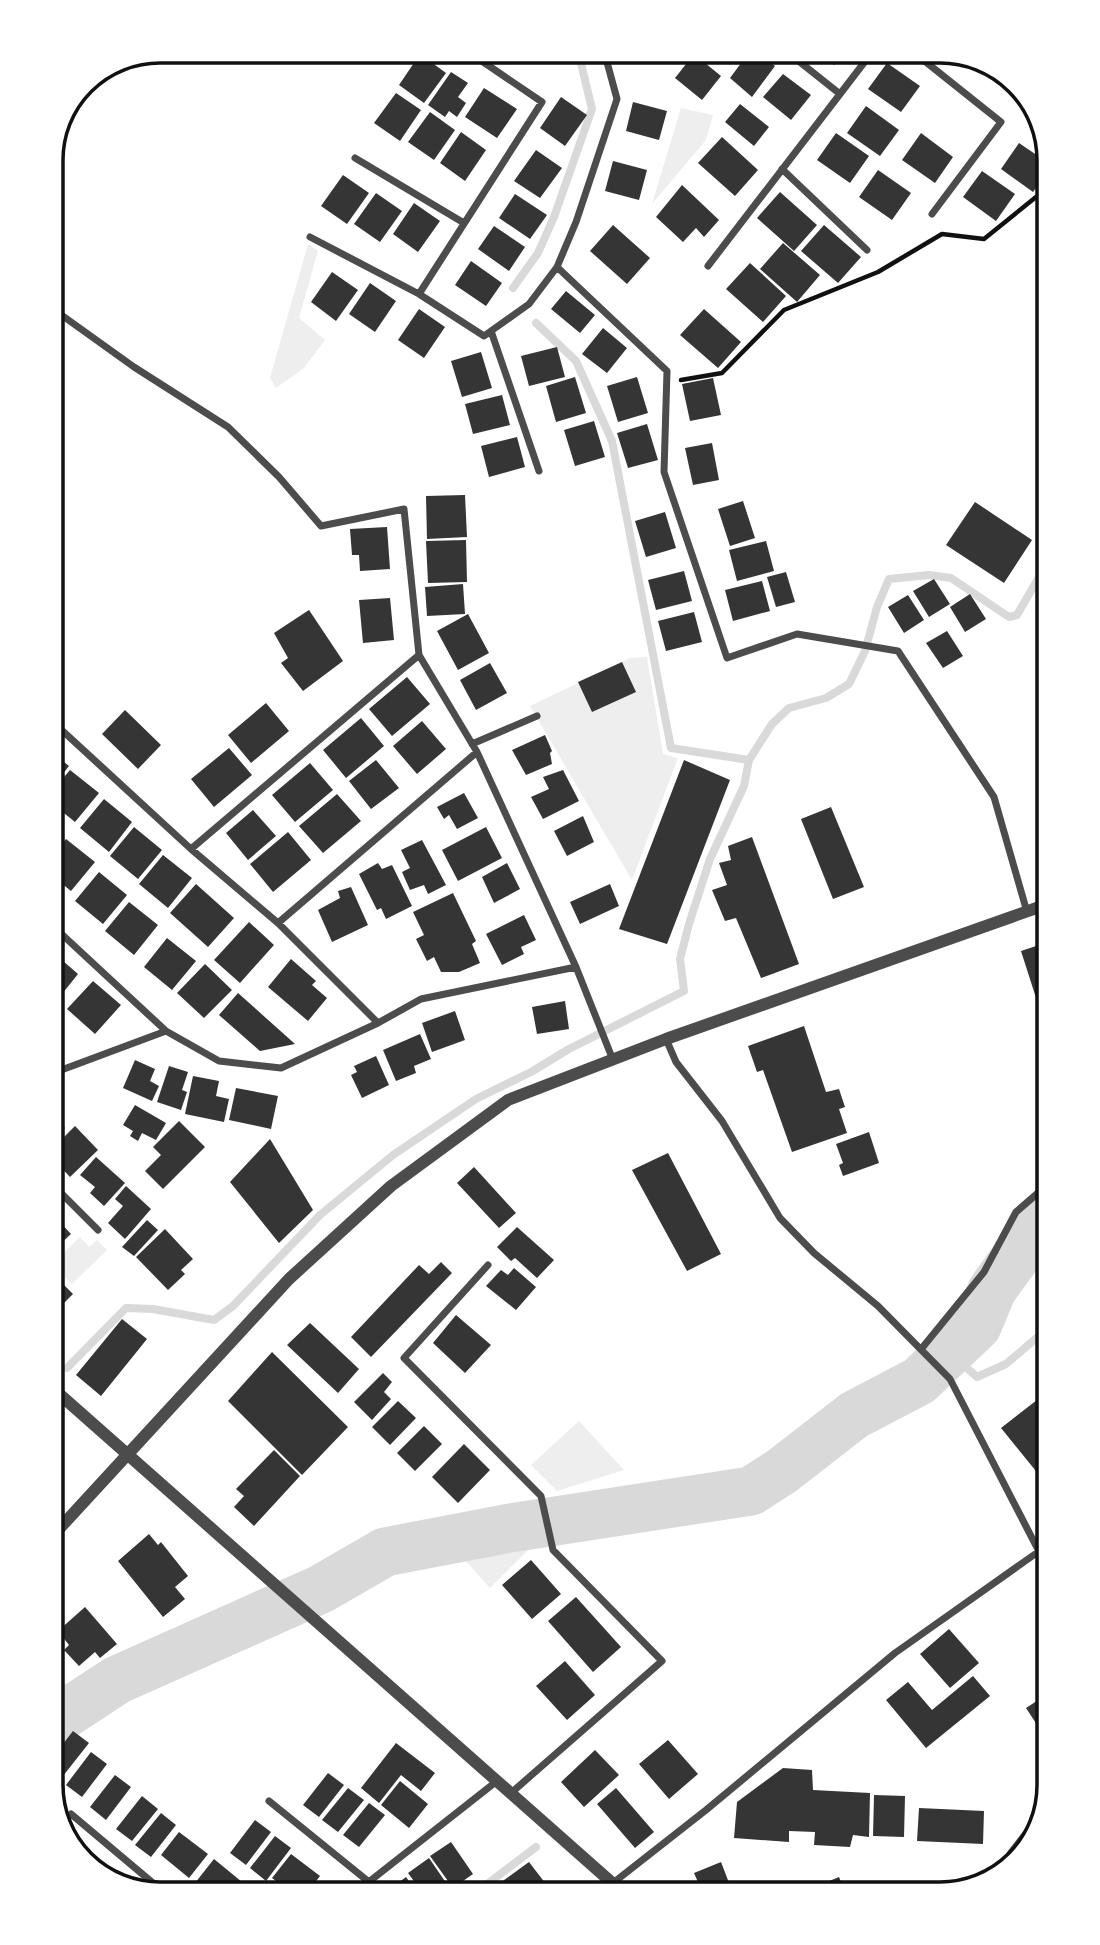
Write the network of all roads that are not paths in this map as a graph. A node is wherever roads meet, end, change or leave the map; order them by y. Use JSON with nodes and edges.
{"nodes":[{"id":1,"x":485,"y":63,"type":"edge"},
{"id":2,"x":607,"y":63,"type":"edge"},
{"id":3,"x":801,"y":63,"type":"edge"},
{"id":4,"x":864,"y":63,"type":"edge"},
{"id":5,"x":927,"y":63,"type":"edge"},
{"id":6,"x":840,"y":94,"type":"junction"},
{"id":7,"x":355,"y":158,"type":"dead end"},
{"id":8,"x":782,"y":169,"type":"junction"},
{"id":9,"x":932,"y":214,"type":"dead end"},
{"id":10,"x":464,"y":223,"type":"junction"},
{"id":11,"x":310,"y":237,"type":"dead end"},
{"id":12,"x":867,"y":250,"type":"dead end"},
{"id":13,"x":708,"y":266,"type":"dead end"},
{"id":14,"x":557,"y":267,"type":"junction"},
{"id":15,"x":419,"y":294,"type":"junction"},
{"id":16,"x":63,"y":315,"type":"edge"},
{"id":17,"x":491,"y":331,"type":"junction"},
{"id":18,"x":539,"y":471,"type":"dead end"},
{"id":19,"x":419,"y":655,"type":"junction"},
{"id":20,"x":537,"y":716,"type":"dead end"},
{"id":21,"x":63,"y":731,"type":"edge"},
{"id":22,"x":472,"y":744,"type":"junction"},
{"id":23,"x":477,"y":752,"type":"junction"},
{"id":24,"x":191,"y":849,"type":"junction"},
{"id":25,"x":1037,"y":908,"type":"edge"},
{"id":26,"x":1027,"y":912,"type":"junction"},
{"id":27,"x":278,"y":923,"type":"junction"},
{"id":28,"x":63,"y":935,"type":"edge"},
{"id":29,"x":576,"y":967,"type":"junction"},
{"id":30,"x":378,"y":1023,"type":"junction"},
{"id":31,"x":166,"y":1031,"type":"junction"},
{"id":32,"x":666,"y":1039,"type":"junction"},
{"id":33,"x":613,"y":1060,"type":"junction"},
{"id":34,"x":63,"y":1069,"type":"edge"},
{"id":35,"x":1037,"y":1194,"type":"edge"},
{"id":36,"x":63,"y":1195,"type":"edge"},
{"id":37,"x":98,"y":1230,"type":"dead end"},
{"id":38,"x":488,"y":1265,"type":"dead end"},
{"id":39,"x":922,"y":1348,"type":"junction"},
{"id":40,"x":63,"y":1397,"type":"edge"},
{"id":41,"x":128,"y":1455,"type":"junction"},
{"id":42,"x":63,"y":1525,"type":"edge"},
{"id":43,"x":1037,"y":1550,"type":"edge"},
{"id":44,"x":1037,"y":1553,"type":"edge"},
{"id":45,"x":498,"y":1780,"type":"junction"},
{"id":46,"x":511,"y":1793,"type":"junction"},
{"id":47,"x":269,"y":1801,"type":"dead end"},
{"id":48,"x":69,"y":1817,"type":"edge"},
{"id":49,"x":151,"y":1882,"type":"edge"},
{"id":50,"x":369,"y":1882,"type":"joint"},
{"id":51,"x":611,"y":1882,"type":"edge"},
{"id":52,"x":621,"y":1882,"type":"edge"}],
"edges":[{"from":1,"to":10,"type":"street"},
{"from":2,"to":14,"type":"street"},
{"from":3,"to":6,"type":"street"},
{"from":4,"to":6,"type":"street"},
{"from":5,"to":9,"type":"street"},
{"from":6,"to":8,"type":"street"},
{"from":7,"to":10,"type":"street"},
{"from":8,"to":12,"type":"street"},
{"from":8,"to":13,"type":"street"},
{"from":10,"to":15,"type":"street"},
{"from":11,"to":15,"type":"street"},
{"from":14,"to":17,"type":"street"},
{"from":14,"to":26,"type":"street"},
{"from":15,"to":17,"type":"street"},
{"from":16,"to":19,"type":"street"},
{"from":17,"to":18,"type":"street"},
{"from":19,"to":22,"type":"street"},
{"from":19,"to":24,"type":"street"},
{"from":20,"to":22,"type":"street"},
{"from":21,"to":24,"type":"street"},
{"from":22,"to":23,"type":"street"},
{"from":23,"to":27,"type":"street"},
{"from":23,"to":29,"type":"street"},
{"from":24,"to":27,"type":"street"},
{"from":25,"to":26,"type":"street"},
{"from":26,"to":32,"type":"street"},
{"from":27,"to":30,"type":"street"},
{"from":28,"to":31,"type":"street"},
{"from":29,"to":30,"type":"street"},
{"from":29,"to":33,"type":"street"},
{"from":30,"to":31,"type":"street"},
{"from":31,"to":34,"type":"street"},
{"from":32,"to":33,"type":"street"},
{"from":32,"to":39,"type":"street"},
{"from":33,"to":41,"type":"street"},
{"from":35,"to":39,"type":"street"},
{"from":36,"to":37,"type":"street"},
{"from":38,"to":46,"type":"street"},
{"from":39,"to":43,"type":"street"},
{"from":40,"to":41,"type":"street"},
{"from":41,"to":42,"type":"street"},
{"from":41,"to":45,"type":"street"},
{"from":44,"to":52,"type":"street"},
{"from":45,"to":46,"type":"street"},
{"from":45,"to":50,"type":"street"},
{"from":46,"to":51,"type":"street"},
{"from":47,"to":50,"type":"street"},
{"from":48,"to":49,"type":"street"}]}
